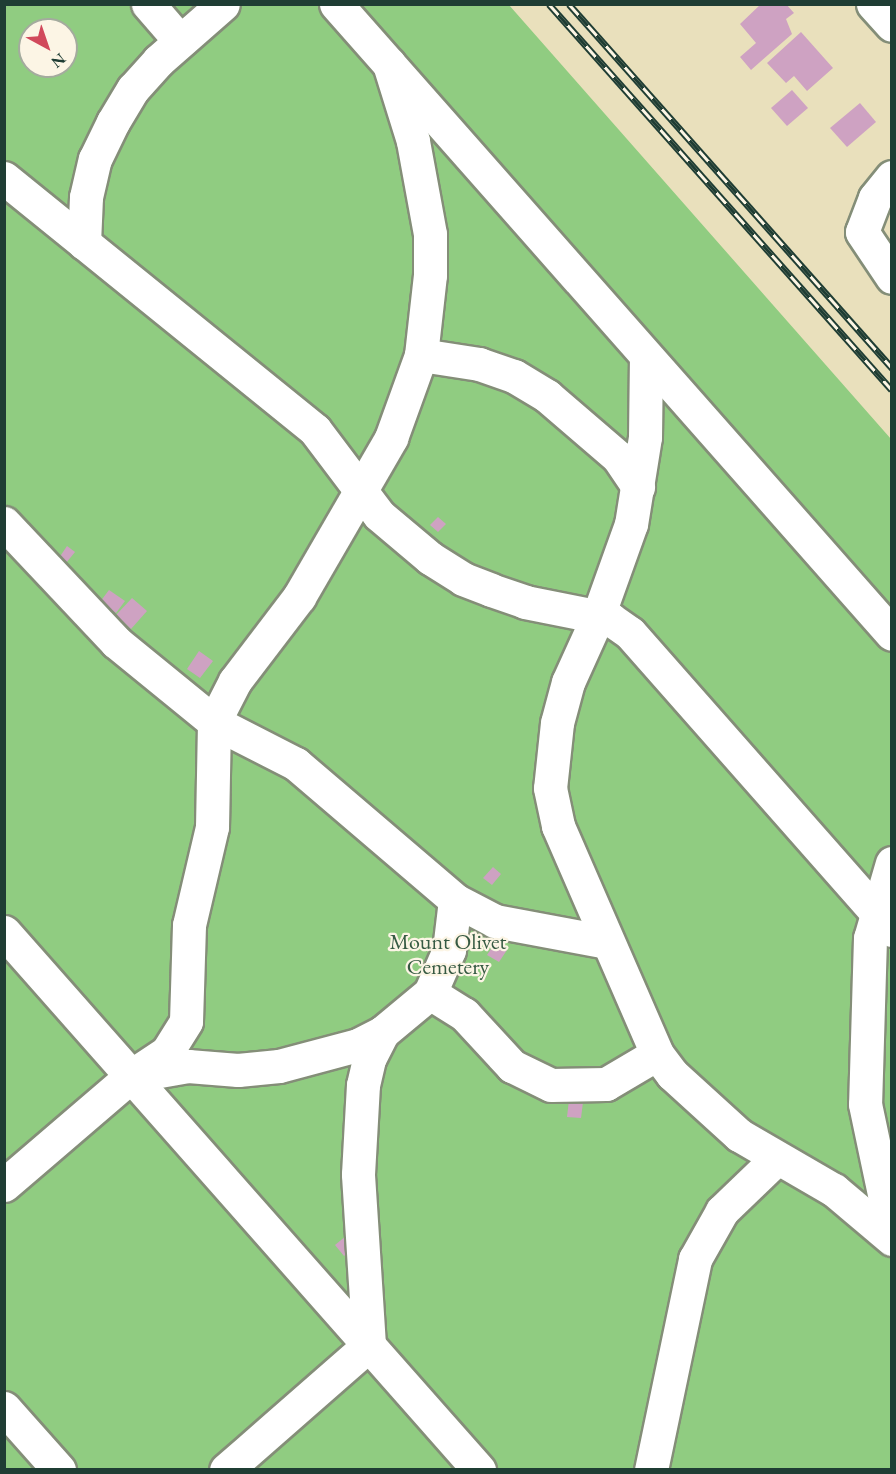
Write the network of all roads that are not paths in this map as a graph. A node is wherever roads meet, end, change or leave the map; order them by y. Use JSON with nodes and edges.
{"nodes":[{"id":1,"x":147,"y":4,"type":"edge"},
{"id":2,"x":223,"y":4,"type":"edge"},
{"id":3,"x":336,"y":4,"type":"edge"},
{"id":4,"x":873,"y":4,"type":"edge"},
{"id":5,"x":891,"y":25,"type":"edge"},
{"id":6,"x":180,"y":41,"type":"junction"},
{"id":7,"x":389,"y":64,"type":"junction"},
{"id":8,"x":891,"y":177,"type":"edge"},
{"id":9,"x":4,"y":178,"type":"edge"},
{"id":10,"x":84,"y":243,"type":"junction"},
{"id":11,"x":891,"y":277,"type":"edge"},
{"id":12,"x":421,"y":355,"type":"junction"},
{"id":13,"x":646,"y":356,"type":"junction"},
{"id":14,"x":638,"y":488,"type":"junction"},
{"id":15,"x":362,"y":489,"type":"junction"},
{"id":16,"x":4,"y":523,"type":"edge"},
{"id":17,"x":598,"y":616,"type":"junction"},
{"id":18,"x":891,"y":633,"type":"edge"},
{"id":19,"x":214,"y":722,"type":"junction"},
{"id":20,"x":891,"y":863,"type":"edge"},
{"id":21,"x":455,"y":900,"type":"junction"},
{"id":22,"x":883,"y":920,"type":"edge"},
{"id":23,"x":4,"y":932,"type":"edge"},
{"id":24,"x":607,"y":942,"type":"junction"},
{"id":25,"x":430,"y":993,"type":"junction"},
{"id":26,"x":383,"y":1032,"type":"junction"},
{"id":27,"x":657,"y":1054,"type":"junction"},
{"id":28,"x":131,"y":1076,"type":"junction"},
{"id":29,"x":777,"y":1158,"type":"junction"},
{"id":30,"x":4,"y":1185,"type":"edge"},
{"id":31,"x":891,"y":1232,"type":"edge"},
{"id":32,"x":891,"y":1239,"type":"edge"},
{"id":33,"x":369,"y":1345,"type":"junction"},
{"id":34,"x":4,"y":1408,"type":"edge"},
{"id":35,"x":59,"y":1470,"type":"edge"},
{"id":36,"x":226,"y":1470,"type":"edge"},
{"id":37,"x":479,"y":1470,"type":"edge"},
{"id":38,"x":651,"y":1470,"type":"edge"}],
"edges":[{"from":1,"to":6,"type":"street"},
{"from":2,"to":6,"type":"street"},
{"from":3,"to":7,"type":"street"},
{"from":4,"to":5,"type":"street"},
{"from":6,"to":10,"type":"street"},
{"from":7,"to":12,"type":"street"},
{"from":7,"to":13,"type":"street"},
{"from":8,"to":11,"type":"street"},
{"from":9,"to":10,"type":"street"},
{"from":10,"to":15,"type":"street"},
{"from":12,"to":14,"type":"street"},
{"from":12,"to":15,"type":"street"},
{"from":13,"to":14,"type":"street"},
{"from":13,"to":18,"type":"street"},
{"from":14,"to":17,"type":"street"},
{"from":15,"to":17,"type":"street"},
{"from":15,"to":19,"type":"street"},
{"from":16,"to":19,"type":"street"},
{"from":17,"to":22,"type":"street"},
{"from":17,"to":24,"type":"street"},
{"from":19,"to":21,"type":"street"},
{"from":19,"to":28,"type":"street"},
{"from":20,"to":22,"type":"street"},
{"from":21,"to":24,"type":"street"},
{"from":21,"to":25,"type":"street"},
{"from":22,"to":31,"type":"street"},
{"from":23,"to":28,"type":"street"},
{"from":24,"to":27,"type":"street"},
{"from":25,"to":26,"type":"street"},
{"from":25,"to":27,"type":"street"},
{"from":26,"to":28,"type":"street"},
{"from":26,"to":33,"type":"street"},
{"from":27,"to":29,"type":"street"},
{"from":28,"to":30,"type":"street"},
{"from":28,"to":33,"type":"street"},
{"from":29,"to":32,"type":"street"},
{"from":29,"to":38,"type":"street"},
{"from":33,"to":36,"type":"street"},
{"from":33,"to":37,"type":"street"},
{"from":34,"to":35,"type":"street"}]}
